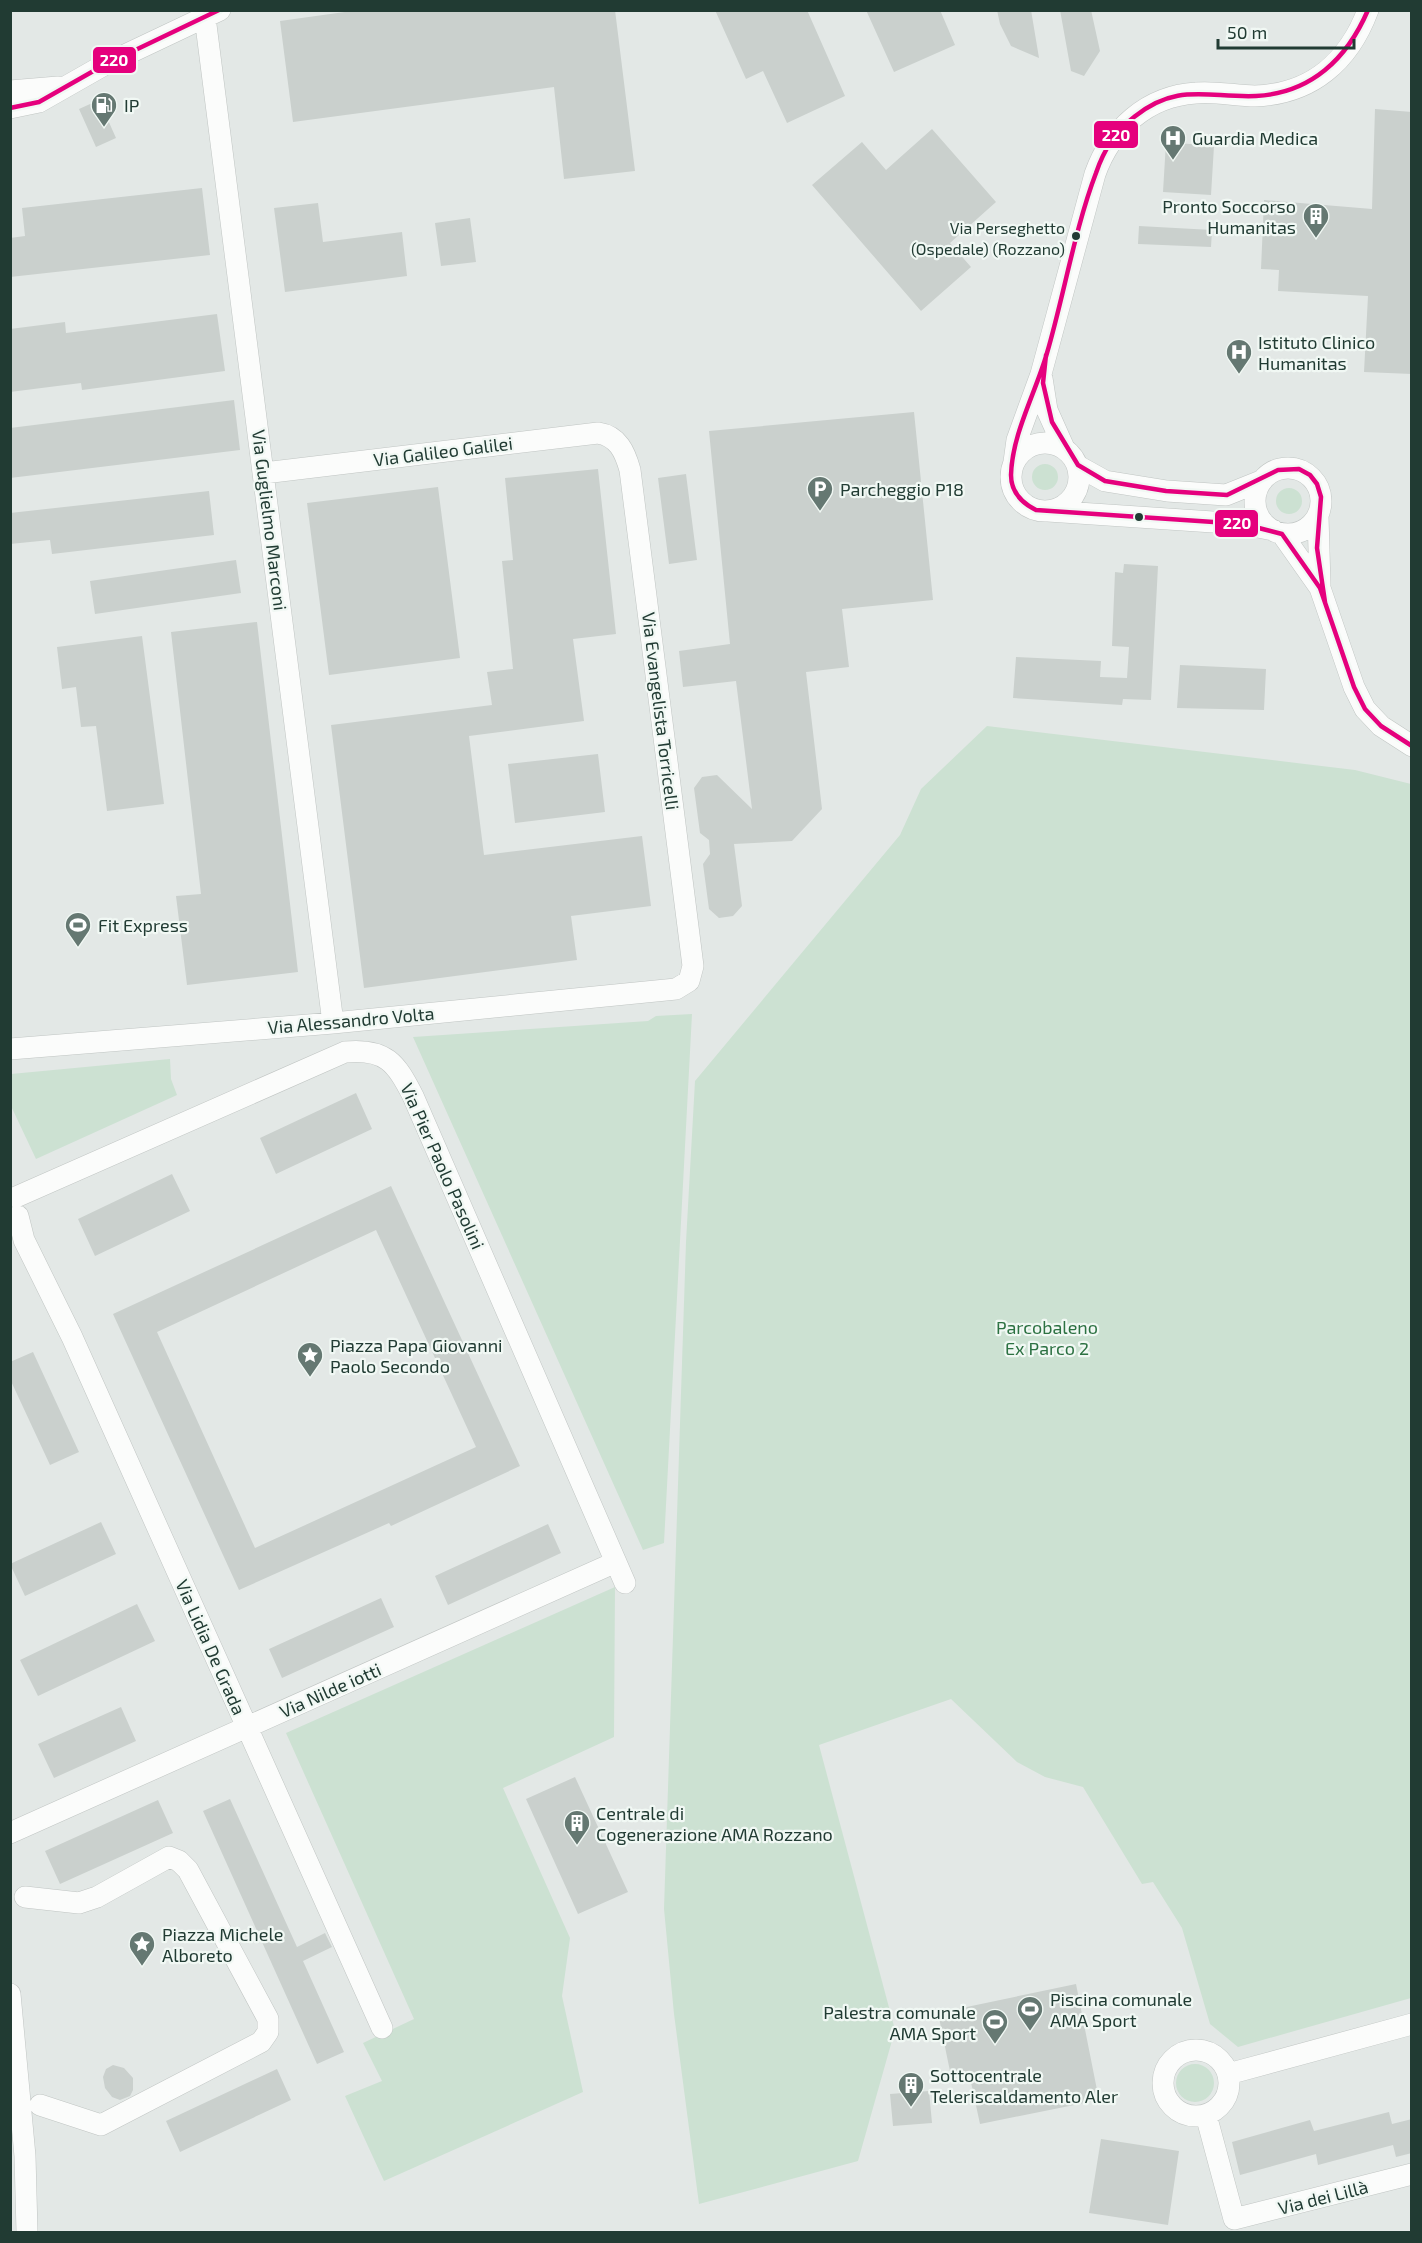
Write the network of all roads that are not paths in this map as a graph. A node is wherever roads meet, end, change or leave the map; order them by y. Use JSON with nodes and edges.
{"nodes":[{"id":1,"x":1368,"y":10,"type":"edge"},
{"id":2,"x":212,"y":14,"type":"edge"},
{"id":3,"x":67,"y":86,"type":"junction"},
{"id":4,"x":10,"y":91,"type":"edge"},
{"id":5,"x":10,"y":108,"type":"edge"},
{"id":6,"x":1041,"y":374,"type":"junction"},
{"id":7,"x":619,"y":444,"type":"joint"},
{"id":8,"x":1064,"y":448,"type":"junction"},
{"id":9,"x":1014,"y":462,"type":"junction"},
{"id":10,"x":1078,"y":466,"type":"junction"},
{"id":11,"x":264,"y":472,"type":"junction"},
{"id":12,"x":1261,"y":481,"type":"junction"},
{"id":13,"x":1048,"y":511,"type":"junction"},
{"id":14,"x":1318,"y":516,"type":"junction"},
{"id":15,"x":1278,"y":532,"type":"junction"},
{"id":16,"x":1320,"y":588,"type":"junction"},
{"id":17,"x":1412,"y":747,"type":"edge"},
{"id":18,"x":689,"y":981,"type":"joint"},
{"id":19,"x":333,"y":1023,"type":"junction"},
{"id":20,"x":10,"y":1049,"type":"edge"},
{"id":21,"x":14,"y":1209,"type":"edge"},
{"id":22,"x":10,"y":1247,"type":"edge"},
{"id":23,"x":38,"y":1267,"type":"junction"},
{"id":24,"x":616,"y":1562,"type":"junction"},
{"id":25,"x":624,"y":1583,"type":"dead end"},
{"id":26,"x":247,"y":1727,"type":"junction"},
{"id":27,"x":10,"y":1833,"type":"edge"},
{"id":28,"x":25,"y":1898,"type":"dead end"},
{"id":29,"x":10,"y":1994,"type":"edge"},
{"id":30,"x":1412,"y":2024,"type":"edge"},
{"id":31,"x":382,"y":2028,"type":"dead end"},
{"id":32,"x":1228,"y":2074,"type":"junction"},
{"id":33,"x":40,"y":2105,"type":"dead end"},
{"id":34,"x":1206,"y":2115,"type":"junction"},
{"id":35,"x":1412,"y":2174,"type":"edge"},
{"id":36,"x":27,"y":2222,"type":"edge"},
{"id":37,"x":35,"y":2232,"type":"edge"}],
"edges":[{"from":1,"to":6,"type":"street"},
{"from":2,"to":3,"type":"street"},
{"from":2,"to":11,"type":"street","name":"Via Guglielmo Marconi"},
{"from":3,"to":4,"type":"street"},
{"from":3,"to":5,"type":"street"},
{"from":6,"to":8,"type":"street"},
{"from":6,"to":9,"type":"street"},
{"from":7,"to":11,"type":"street","name":"Via Galileo Galilei"},
{"from":7,"to":18,"type":"street","name":"Via Evangelista Torricelli"},
{"from":8,"to":9,"type":"street"},
{"from":8,"to":10,"type":"street"},
{"from":9,"to":13,"type":"street"},
{"from":10,"to":12,"type":"street"},
{"from":10,"to":13,"type":"street"},
{"from":11,"to":19,"type":"street","name":"Via Guglielmo Marconi"},
{"from":12,"to":14,"type":"street"},
{"from":12,"to":15,"type":"street"},
{"from":13,"to":15,"type":"street"},
{"from":14,"to":15,"type":"street"},
{"from":14,"to":16,"type":"street"},
{"from":15,"to":16,"type":"street"},
{"from":16,"to":17,"type":"street"},
{"from":18,"to":19,"type":"street","name":"Via Alessandro Volta"},
{"from":19,"to":20,"type":"street","name":"Via Alessandro Volta"},
{"from":21,"to":23,"type":"street","name":"Via Lidia De Grada"},
{"from":21,"to":24,"type":"street","name":"Via Pier Paolo Pasolini"},
{"from":22,"to":23,"type":"street","name":"Via Lidia De Grada"},
{"from":23,"to":26,"type":"street","name":"Via Lidia De Grada"},
{"from":24,"to":25,"type":"street","name":"Via Pier Paolo Pasolini"},
{"from":24,"to":26,"type":"street","name":"Via Nilde iotti"},
{"from":26,"to":27,"type":"street","name":"Via Nilde iotti"},
{"from":26,"to":31,"type":"street","name":"Via Lidia De Grada"},
{"from":28,"to":33,"type":"street"},
{"from":29,"to":36,"type":"street"},
{"from":30,"to":32,"type":"street"},
{"from":32,"to":34,"type":"street"},
{"from":32,"to":34,"type":"street"},
{"from":34,"to":35,"type":"street","name":"Via dei Lillà"},
{"from":36,"to":37,"type":"street"}]}
